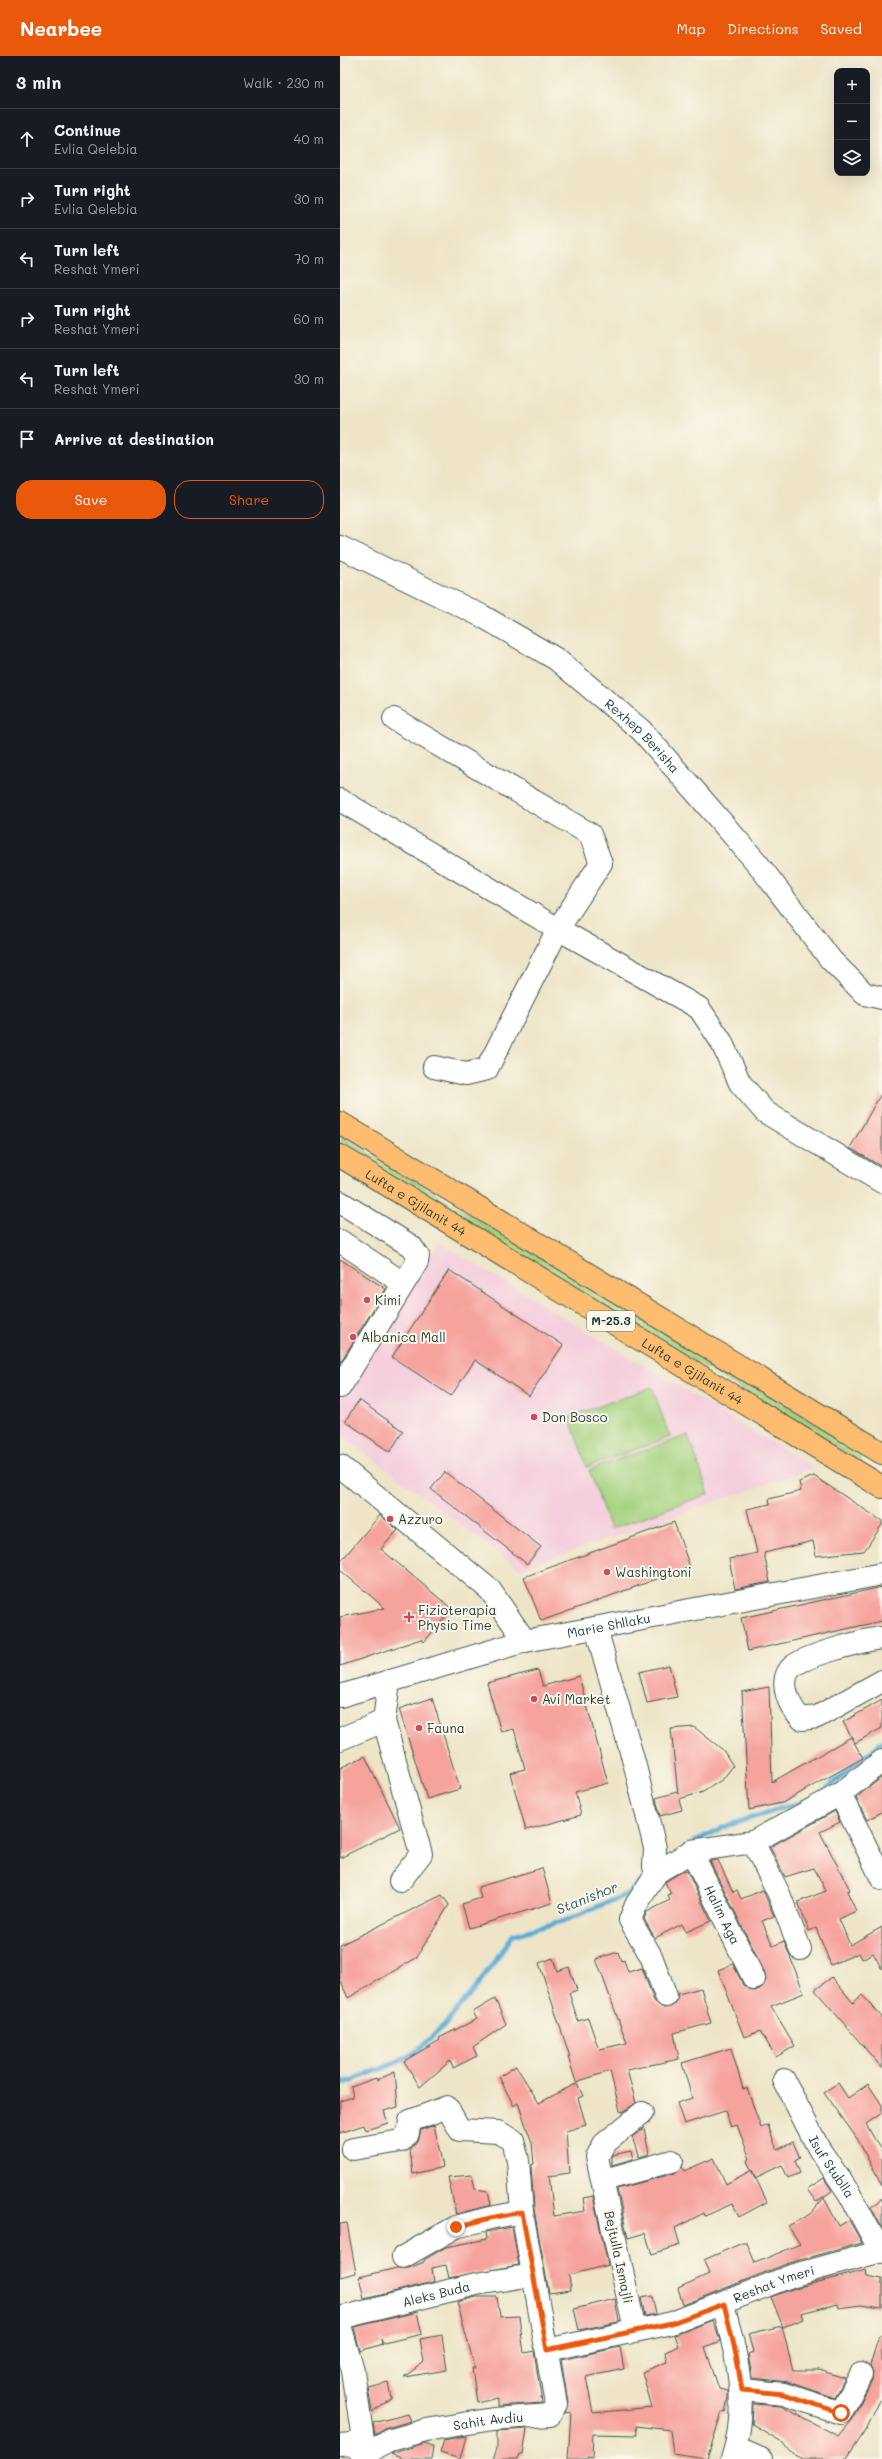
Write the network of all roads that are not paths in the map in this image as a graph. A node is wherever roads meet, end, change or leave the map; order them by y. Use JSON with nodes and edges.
{"nodes":[{"id":1,"x":340,"y":547,"type":"edge"},
{"id":2,"x":394,"y":719,"type":"dead end"},
{"id":3,"x":340,"y":800,"type":"edge"},
{"id":4,"x":558,"y":929,"type":"junction"},
{"id":5,"x":882,"y":998,"type":"edge"},
{"id":6,"x":434,"y":1067,"type":"dead end"},
{"id":7,"x":340,"y":1123,"type":"edge"},
{"id":8,"x":340,"y":1156,"type":"edge"},
{"id":9,"x":882,"y":1182,"type":"edge"},
{"id":10,"x":340,"y":1202,"type":"edge"},
{"id":11,"x":340,"y":1241,"type":"edge"},
{"id":12,"x":403,"y":1283,"type":"junction"},
{"id":13,"x":340,"y":1386,"type":"edge"},
{"id":14,"x":882,"y":1453,"type":"edge"},
{"id":15,"x":340,"y":1466,"type":"edge"},
{"id":16,"x":882,"y":1487,"type":"edge"},
{"id":17,"x":882,"y":1574,"type":"edge"},
{"id":18,"x":596,"y":1628,"type":"junction"},
{"id":19,"x":882,"y":1638,"type":"edge"},
{"id":20,"x":525,"y":1642,"type":"junction"},
{"id":21,"x":389,"y":1681,"type":"junction"},
{"id":22,"x":882,"y":1681,"type":"edge"},
{"id":23,"x":340,"y":1696,"type":"edge"},
{"id":24,"x":384,"y":1721,"type":"junction"},
{"id":25,"x":340,"y":1739,"type":"edge"},
{"id":26,"x":882,"y":1761,"type":"edge"},
{"id":27,"x":840,"y":1794,"type":"junction"},
{"id":28,"x":753,"y":1842,"type":"junction"},
{"id":29,"x":691,"y":1851,"type":"junction"},
{"id":30,"x":655,"y":1862,"type":"junction"},
{"id":31,"x":882,"y":1879,"type":"edge"},
{"id":32,"x":400,"y":1881,"type":"dead end"},
{"id":33,"x":800,"y":1949,"type":"dead end"},
{"id":34,"x":754,"y":1979,"type":"dead end"},
{"id":35,"x":666,"y":1996,"type":"dead end"},
{"id":36,"x":784,"y":2080,"type":"dead end"},
{"id":37,"x":642,"y":2113,"type":"dead end"},
{"id":38,"x":353,"y":2149,"type":"dead end"},
{"id":39,"x":672,"y":2161,"type":"dead end"},
{"id":40,"x":604,"y":2180,"type":"junction"},
{"id":41,"x":522,"y":2212,"type":"junction"},
{"id":42,"x":882,"y":2251,"type":"edge"},
{"id":43,"x":403,"y":2257,"type":"dead end"},
{"id":44,"x":533,"y":2275,"type":"junction"},
{"id":45,"x":724,"y":2304,"type":"junction"},
{"id":46,"x":340,"y":2318,"type":"edge"},
{"id":47,"x":340,"y":2325,"type":"edge"},
{"id":48,"x":628,"y":2333,"type":"junction"},
{"id":49,"x":547,"y":2350,"type":"junction"},
{"id":50,"x":861,"y":2374,"type":"dead end"},
{"id":51,"x":742,"y":2390,"type":"junction"},
{"id":52,"x":340,"y":2446,"type":"edge"},
{"id":53,"x":734,"y":2453,"type":"edge"},
{"id":54,"x":363,"y":2457,"type":"edge"},
{"id":55,"x":762,"y":2459,"type":"edge"}],
"edges":[{"from":1,"to":5,"type":"street","name":"Rexhep Berisha"},
{"from":2,"to":4,"type":"street"},
{"from":3,"to":4,"type":"street"},
{"from":4,"to":6,"type":"street"},
{"from":4,"to":9,"type":"street"},
{"from":7,"to":14,"type":"main road","number":"M-25.3"},
{"from":8,"to":16,"type":"main road","name":"Lufta e Gjilanit 44","number":"M-25.3"},
{"from":10,"to":12,"type":"street"},
{"from":11,"to":12,"type":"street"},
{"from":12,"to":13,"type":"street"},
{"from":15,"to":20,"type":"street"},
{"from":17,"to":18,"type":"street","name":"Marie Shllaku"},
{"from":18,"to":20,"type":"street","name":"Marie Shllaku"},
{"from":18,"to":30,"type":"street"},
{"from":19,"to":22,"type":"street"},
{"from":20,"to":21,"type":"street","name":"Marie Shllaku"},
{"from":21,"to":23,"type":"street","name":"Marie Shllaku"},
{"from":21,"to":24,"type":"street"},
{"from":24,"to":25,"type":"street"},
{"from":24,"to":32,"type":"street"},
{"from":26,"to":27,"type":"street"},
{"from":27,"to":28,"type":"street"},
{"from":27,"to":31,"type":"street"},
{"from":28,"to":29,"type":"street"},
{"from":28,"to":33,"type":"street"},
{"from":29,"to":30,"type":"street"},
{"from":29,"to":34,"type":"street","name":"Halim Aga"},
{"from":30,"to":35,"type":"street"},
{"from":36,"to":42,"type":"street","name":"Isuf Stublla"},
{"from":37,"to":40,"type":"street","name":"Bejtulla Ismajli"},
{"from":38,"to":41,"type":"street"},
{"from":39,"to":40,"type":"street"},
{"from":40,"to":48,"type":"street","name":"Bejtulla Ismajli"},
{"from":41,"to":43,"type":"street"},
{"from":41,"to":44,"type":"street"},
{"from":42,"to":45,"type":"street","name":"Reshat Ymeri"},
{"from":44,"to":46,"type":"street","name":"Aleks Buda"},
{"from":44,"to":49,"type":"street"},
{"from":45,"to":48,"type":"street","name":"Reshat Ymeri"},
{"from":45,"to":51,"type":"street"},
{"from":47,"to":54,"type":"street"},
{"from":48,"to":49,"type":"street","name":"Reshat Ymeri"},
{"from":49,"to":54,"type":"street","name":"Sahit Avdiu"},
{"from":50,"to":51,"type":"street"},
{"from":51,"to":53,"type":"street"},
{"from":52,"to":54,"type":"street"},
{"from":53,"to":55,"type":"street"}]}
